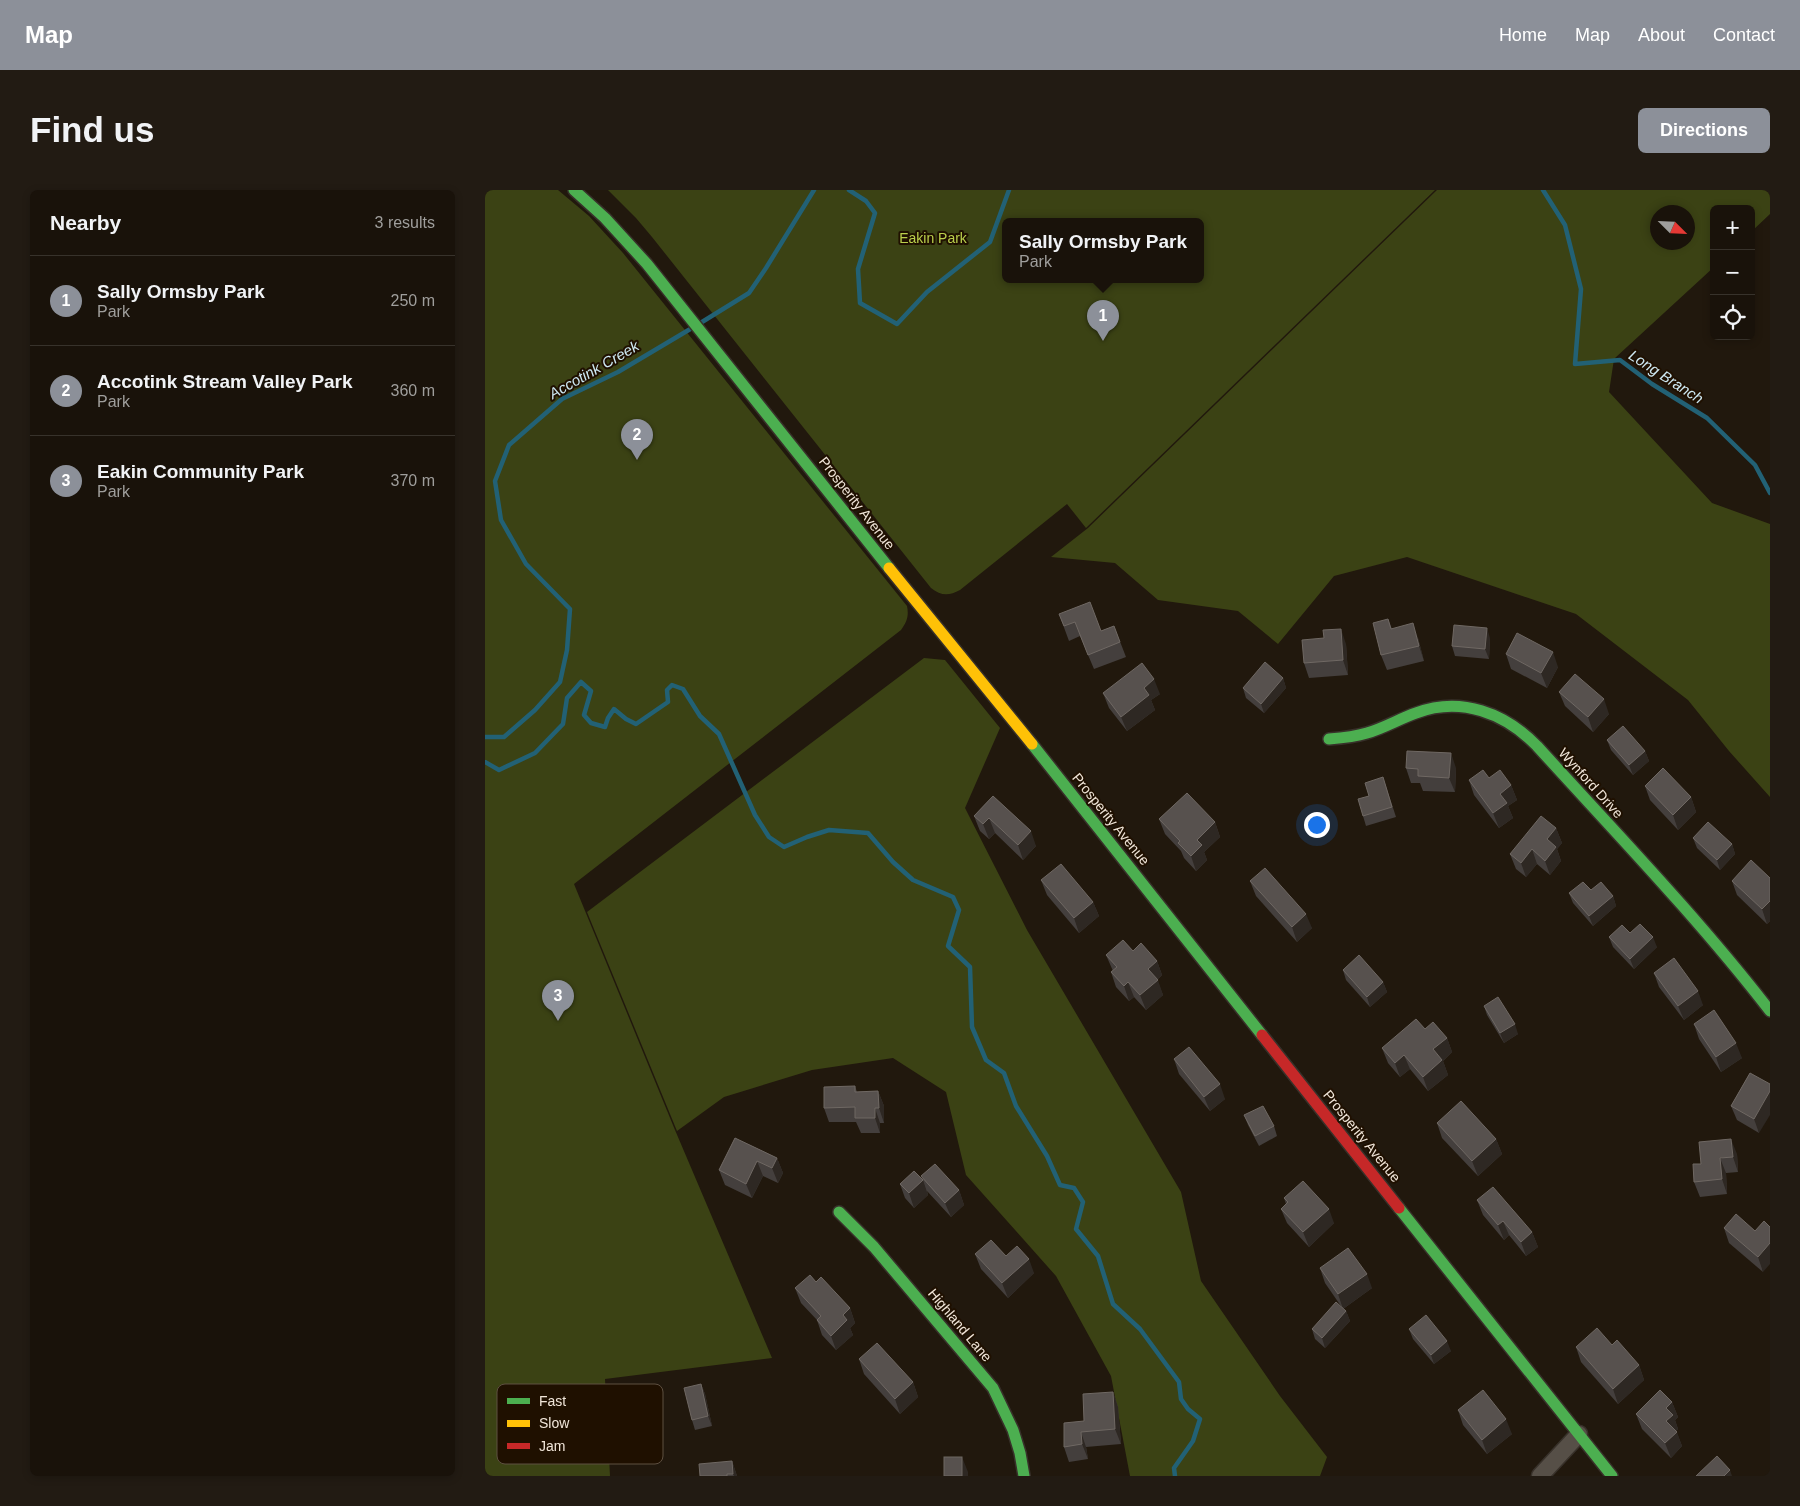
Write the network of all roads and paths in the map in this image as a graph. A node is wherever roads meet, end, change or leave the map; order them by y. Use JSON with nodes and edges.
{"nodes":[{"id":1,"x":575,"y":190,"type":"edge"},
{"id":2,"x":1329,"y":739,"type":"dead end"},
{"id":3,"x":1770,"y":1011,"type":"edge"},
{"id":4,"x":839,"y":1212,"type":"dead end"},
{"id":5,"x":1579,"y":1434,"type":"junction"},
{"id":6,"x":1024,"y":1476,"type":"edge"},
{"id":7,"x":1540,"y":1476,"type":"edge"},
{"id":8,"x":1612,"y":1476,"type":"edge"}],
"edges":[{"from":1,"to":5,"type":"main road","name":"Prosperity Avenue"},
{"from":2,"to":3,"type":"main road","name":"Wynford Drive"},
{"from":4,"to":6,"type":"main road","name":"Highland Lane"},
{"from":5,"to":7,"type":"street"},
{"from":5,"to":8,"type":"main road","name":"Prosperity Avenue"}]}
